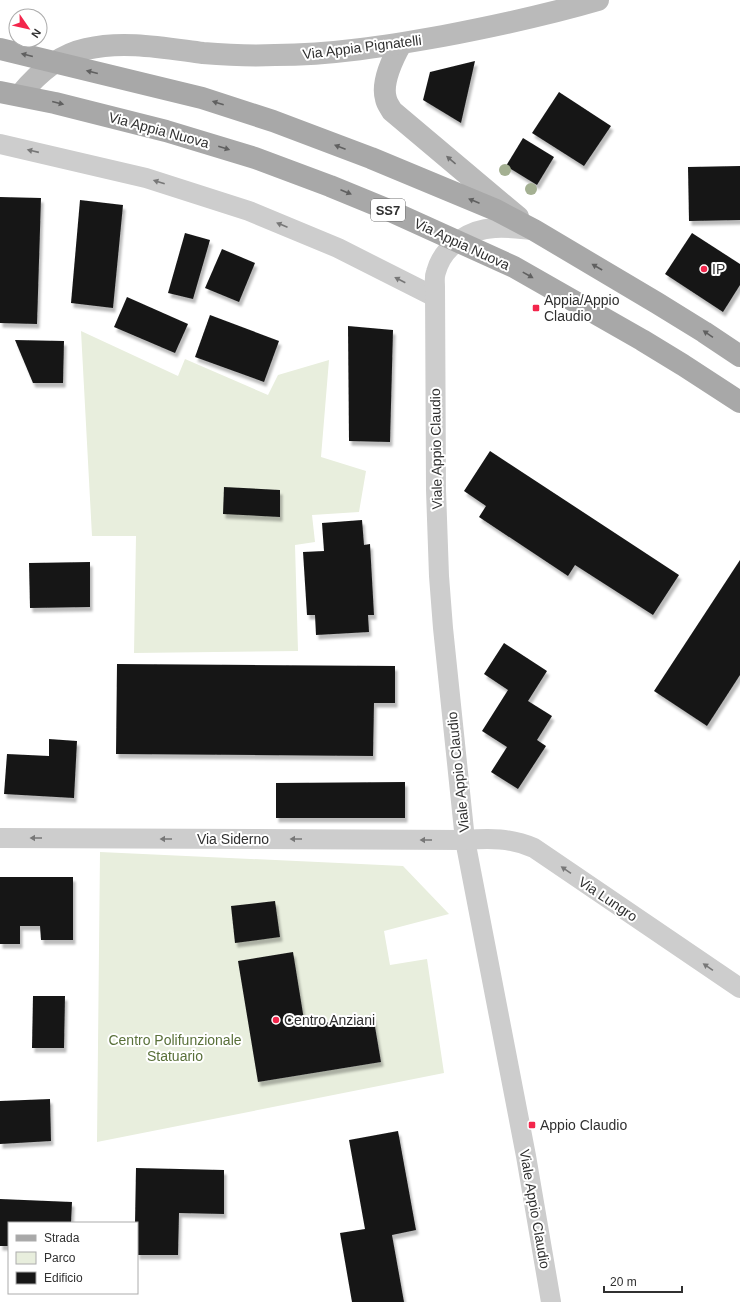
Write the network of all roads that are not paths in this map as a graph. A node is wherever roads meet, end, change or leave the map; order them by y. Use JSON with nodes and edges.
{"nodes":[{"id":1,"x":598,"y":0,"type":"edge"},
{"id":2,"x":401,"y":44,"type":"junction"},
{"id":3,"x":0,"y":49,"type":"edge"},
{"id":4,"x":53,"y":62,"type":"junction"},
{"id":5,"x":10,"y":93,"type":"edge"},
{"id":6,"x":0,"y":144,"type":"edge"},
{"id":7,"x":534,"y":230,"type":"junction"},
{"id":8,"x":457,"y":241,"type":"junction"},
{"id":9,"x":435,"y":297,"type":"junction"},
{"id":10,"x":740,"y":356,"type":"edge"},
{"id":11,"x":740,"y":402,"type":"edge"},
{"id":12,"x":0,"y":838,"type":"edge"},
{"id":13,"x":465,"y":840,"type":"junction"},
{"id":14,"x":740,"y":988,"type":"edge"},
{"id":15,"x":551,"y":1302,"type":"edge"}],
"edges":[{"from":1,"to":2,"type":"main road","name":"Via Appia Pignatelli"},
{"from":2,"to":4,"type":"main road","name":"Via Appia Pignatelli"},
{"from":7,"to":2,"type":"main road","one_way":true},
{"from":4,"to":3,"type":"main road","one_way":true},
{"from":4,"to":5,"type":"main road","name":"Via Appia Pignatelli"},
{"from":7,"to":4,"type":"main road","one_way":true},
{"from":5,"to":8,"type":"main road","name":"Via Appia Nuova","number":"SS7","one_way":true},
{"from":9,"to":6,"type":"street","one_way":true},
{"from":7,"to":8,"type":"street"},
{"from":10,"to":7,"type":"main road","one_way":true},
{"from":8,"to":9,"type":"street","name":"Viale Appio Claudio"},
{"from":8,"to":11,"type":"main road","name":"Via Appia Nuova","number":"SS7","one_way":true},
{"from":9,"to":13,"type":"street","name":"Viale Appio Claudio"},
{"from":13,"to":12,"type":"street","name":"Via Siderno","one_way":true},
{"from":14,"to":13,"type":"street","name":"Via Lungro","one_way":true},
{"from":13,"to":15,"type":"street","name":"Viale Appio Claudio"}]}
